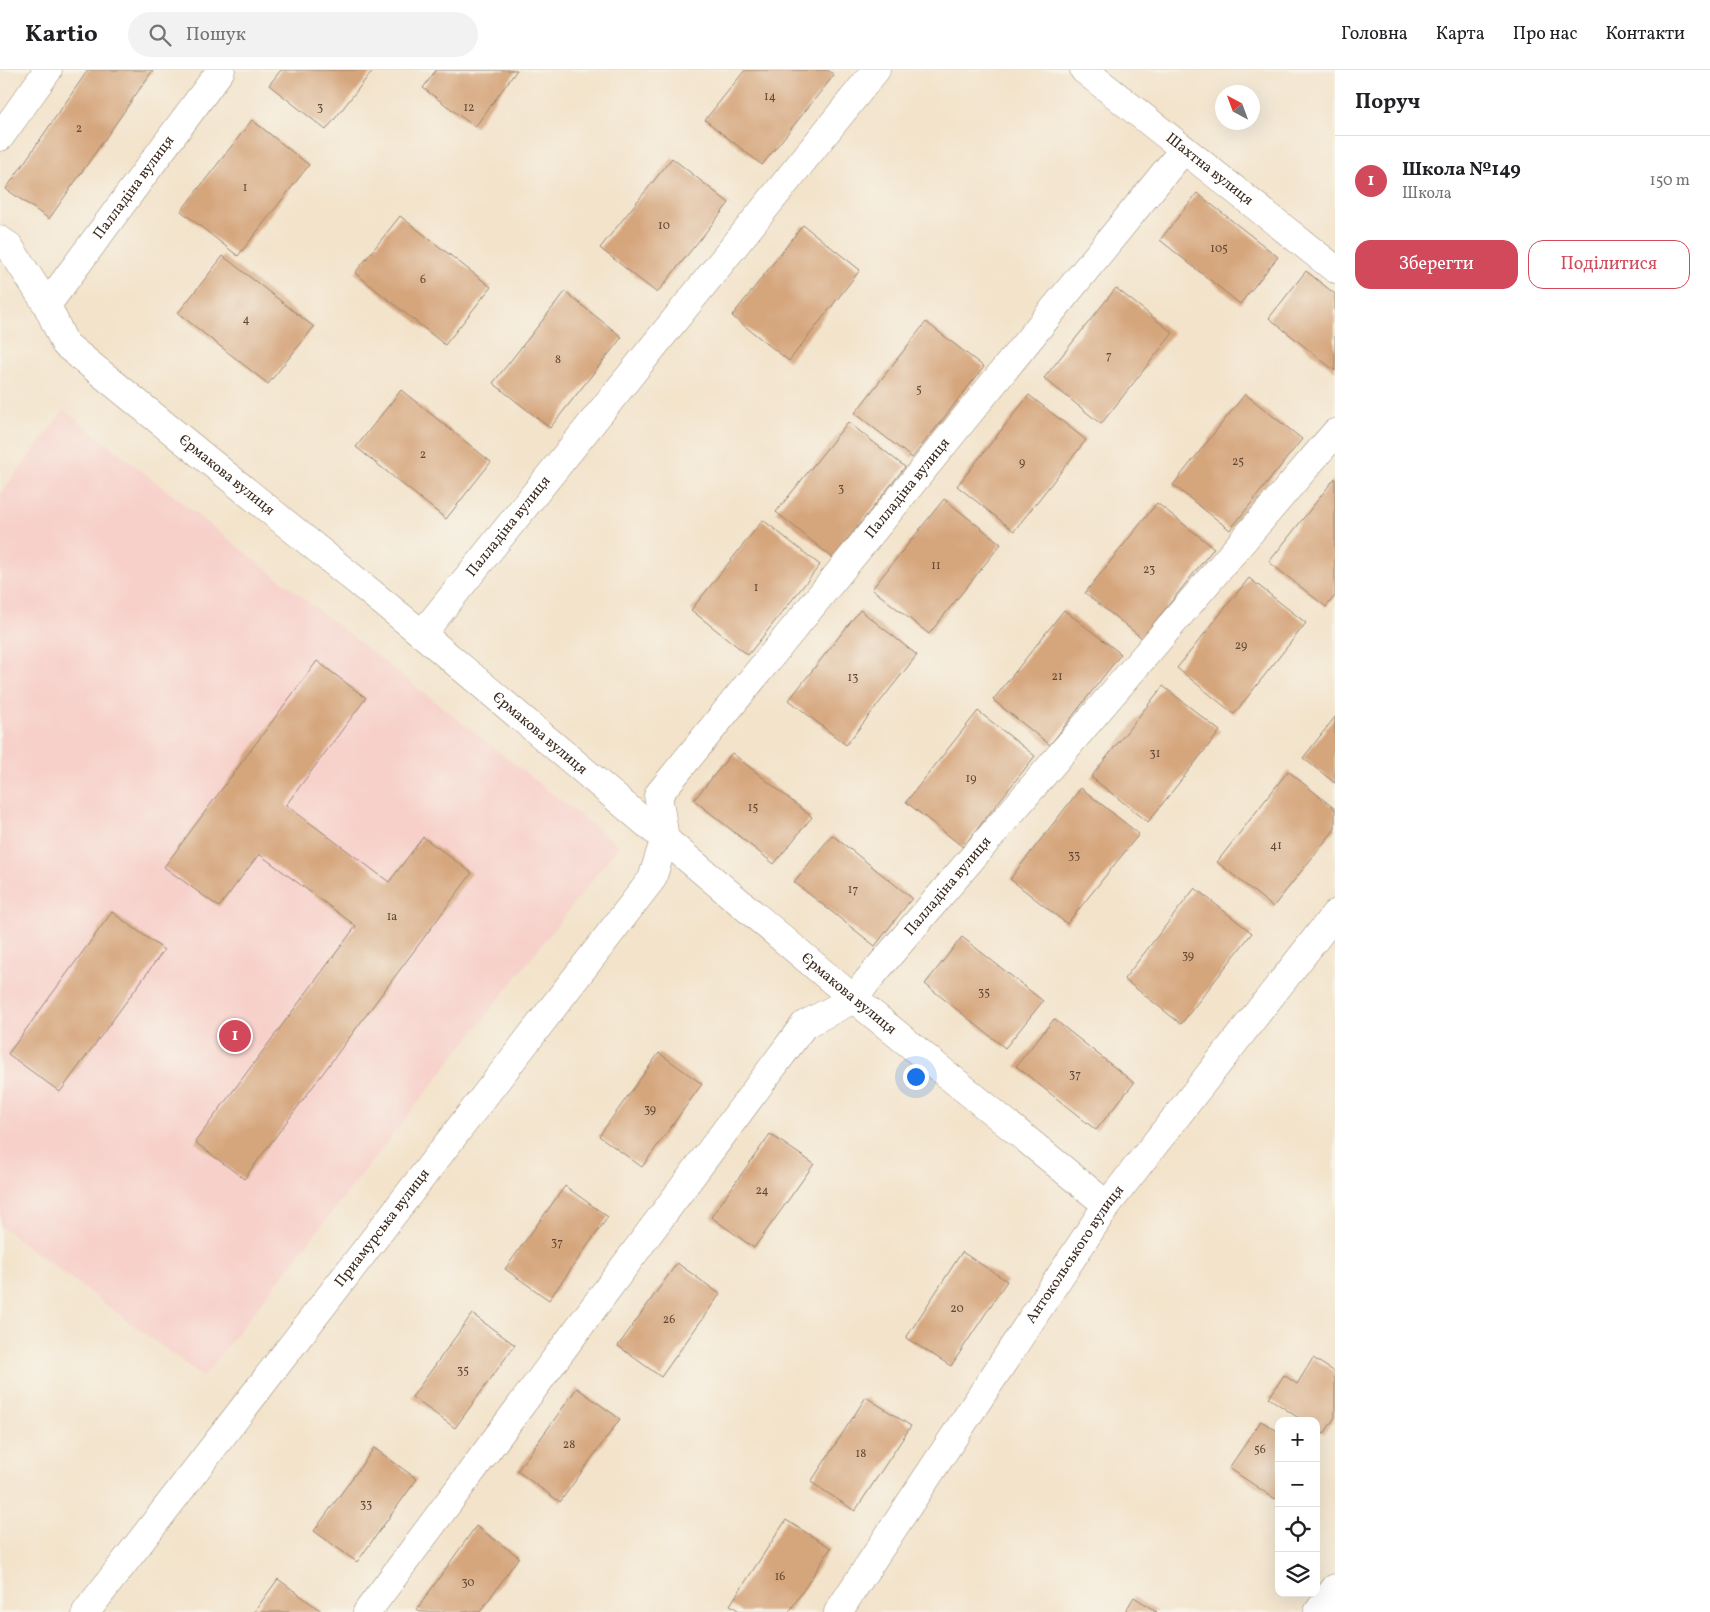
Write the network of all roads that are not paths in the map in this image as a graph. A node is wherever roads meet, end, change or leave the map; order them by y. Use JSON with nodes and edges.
{"nodes":[{"id":1,"x":221,"y":70,"type":"edge"},
{"id":2,"x":876,"y":70,"type":"edge"},
{"id":3,"x":1084,"y":70,"type":"edge"},
{"id":4,"x":39,"y":73,"type":"edge"},
{"id":5,"x":0,"y":136,"type":"edge"},
{"id":6,"x":1184,"y":149,"type":"junction"},
{"id":7,"x":0,"y":240,"type":"edge"},
{"id":8,"x":1335,"y":270,"type":"edge"},
{"id":9,"x":47,"y":305,"type":"junction"},
{"id":10,"x":1335,"y":433,"type":"edge"},
{"id":11,"x":422,"y":634,"type":"junction"},
{"id":12,"x":665,"y":838,"type":"junction"},
{"id":13,"x":1335,"y":914,"type":"edge"},
{"id":14,"x":854,"y":999,"type":"junction"},
{"id":15,"x":1107,"y":1205,"type":"junction"},
{"id":16,"x":1335,"y":1588,"type":"edge"},
{"id":17,"x":86,"y":1612,"type":"edge"},
{"id":18,"x":367,"y":1612,"type":"edge"},
{"id":19,"x":838,"y":1612,"type":"edge"},
{"id":20,"x":1318,"y":1612,"type":"edge"}],
"edges":[{"from":1,"to":9,"type":"street","name":"Палладіна вулиця"},
{"from":2,"to":11,"type":"street","name":"Палладіна вулиця"},
{"from":3,"to":6,"type":"street","name":"Шахтна вулиця"},
{"from":4,"to":5,"type":"street"},
{"from":6,"to":8,"type":"street","name":"Шахтна вулиця"},
{"from":6,"to":12,"type":"street","name":"Палладіна вулиця"},
{"from":7,"to":9,"type":"street","name":"Єрмакова вулиця"},
{"from":9,"to":11,"type":"street","name":"Єрмакова вулиця"},
{"from":10,"to":14,"type":"street","name":"Палладіна вулиця"},
{"from":11,"to":12,"type":"street","name":"Єрмакова вулиця"},
{"from":12,"to":14,"type":"street","name":"Єрмакова вулиця"},
{"from":12,"to":17,"type":"street","name":"Приамурська вулиця"},
{"from":13,"to":15,"type":"street","name":"Антокольського вулиця"},
{"from":14,"to":15,"type":"street","name":"Єрмакова вулиця"},
{"from":14,"to":18,"type":"street"},
{"from":15,"to":19,"type":"street","name":"Антокольського вулиця"},
{"from":16,"to":20,"type":"street"}]}
